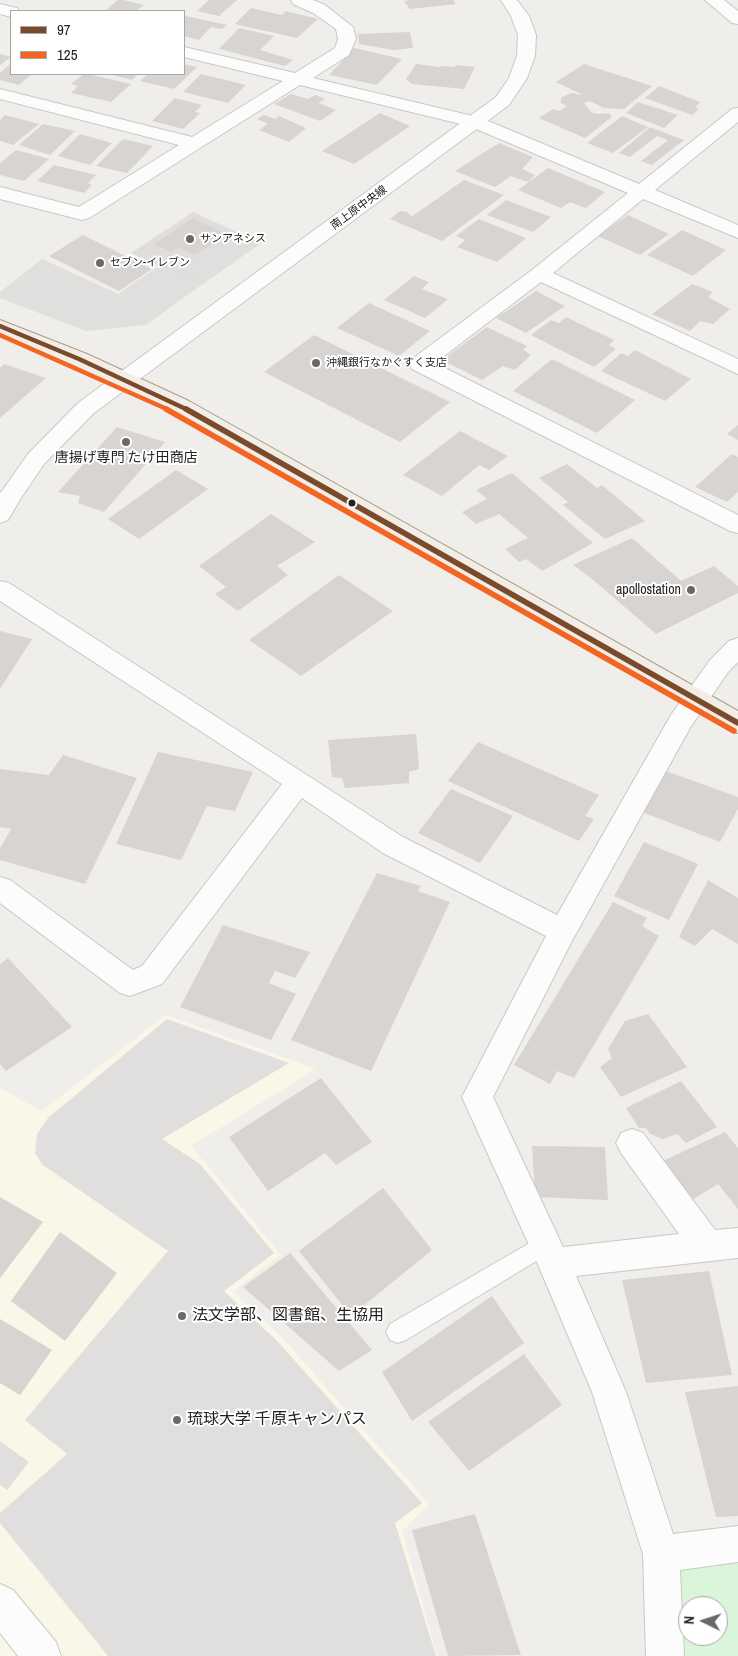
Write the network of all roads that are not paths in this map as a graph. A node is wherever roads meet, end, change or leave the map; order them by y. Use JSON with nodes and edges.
{"nodes":[{"id":1,"x":299,"y":0,"type":"edge"},
{"id":2,"x":511,"y":0,"type":"edge"},
{"id":3,"x":713,"y":0,"type":"edge"},
{"id":4,"x":738,"y":19,"type":"edge"},
{"id":5,"x":185,"y":52,"type":"edge"},
{"id":6,"x":297,"y":79,"type":"junction"},
{"id":7,"x":0,"y":94,"type":"edge"},
{"id":8,"x":738,"y":113,"type":"edge"},
{"id":9,"x":476,"y":122,"type":"junction"},
{"id":10,"x":195,"y":144,"type":"junction"},
{"id":11,"x":641,"y":190,"type":"junction"},
{"id":12,"x":0,"y":192,"type":"edge"},
{"id":13,"x":738,"y":232,"type":"edge"},
{"id":14,"x":538,"y":274,"type":"junction"},
{"id":15,"x":0,"y":326,"type":"edge"},
{"id":16,"x":738,"y":367,"type":"edge"},
{"id":17,"x":125,"y":379,"type":"junction"},
{"id":18,"x":0,"y":515,"type":"edge"},
{"id":19,"x":738,"y":525,"type":"edge"},
{"id":20,"x":0,"y":589,"type":"edge"},
{"id":21,"x":738,"y":647,"type":"edge"},
{"id":22,"x":695,"y":698,"type":"junction"},
{"id":23,"x":738,"y":723,"type":"edge"},
{"id":24,"x":300,"y":782,"type":"junction"},
{"id":25,"x":0,"y":888,"type":"edge"},
{"id":26,"x":563,"y":931,"type":"junction"},
{"id":27,"x":632,"y":1143,"type":"dead end"},
{"id":28,"x":722,"y":1245,"type":"edge"},
{"id":29,"x":549,"y":1254,"type":"junction"},
{"id":30,"x":398,"y":1332,"type":"dead end"},
{"id":31,"x":738,"y":1544,"type":"edge"},
{"id":32,"x":660,"y":1554,"type":"junction"},
{"id":33,"x":0,"y":1603,"type":"edge"},
{"id":34,"x":42,"y":1656,"type":"edge"},
{"id":35,"x":665,"y":1656,"type":"edge"}],
"edges":[{"from":1,"to":6,"type":"street"},
{"from":2,"to":9,"type":"street","name":"南上原中央線"},
{"from":3,"to":4,"type":"street"},
{"from":5,"to":6,"type":"street"},
{"from":6,"to":9,"type":"street"},
{"from":6,"to":10,"type":"street"},
{"from":7,"to":10,"type":"street"},
{"from":8,"to":11,"type":"street"},
{"from":9,"to":11,"type":"street"},
{"from":9,"to":17,"type":"street","name":"南上原中央線"},
{"from":10,"to":12,"type":"street"},
{"from":11,"to":13,"type":"street"},
{"from":11,"to":14,"type":"street"},
{"from":14,"to":16,"type":"street"},
{"from":14,"to":19,"type":"street"},
{"from":15,"to":17,"type":"main road"},
{"from":17,"to":18,"type":"street","name":"南上原中央線"},
{"from":17,"to":22,"type":"main road"},
{"from":20,"to":24,"type":"street"},
{"from":21,"to":22,"type":"street"},
{"from":22,"to":23,"type":"main road"},
{"from":22,"to":26,"type":"street"},
{"from":24,"to":25,"type":"street"},
{"from":24,"to":26,"type":"street"},
{"from":26,"to":29,"type":"street"},
{"from":27,"to":28,"type":"street"},
{"from":28,"to":29,"type":"street"},
{"from":29,"to":30,"type":"lane"},
{"from":29,"to":32,"type":"street"},
{"from":31,"to":32,"type":"street"},
{"from":32,"to":35,"type":"street"},
{"from":33,"to":34,"type":"street"}]}
